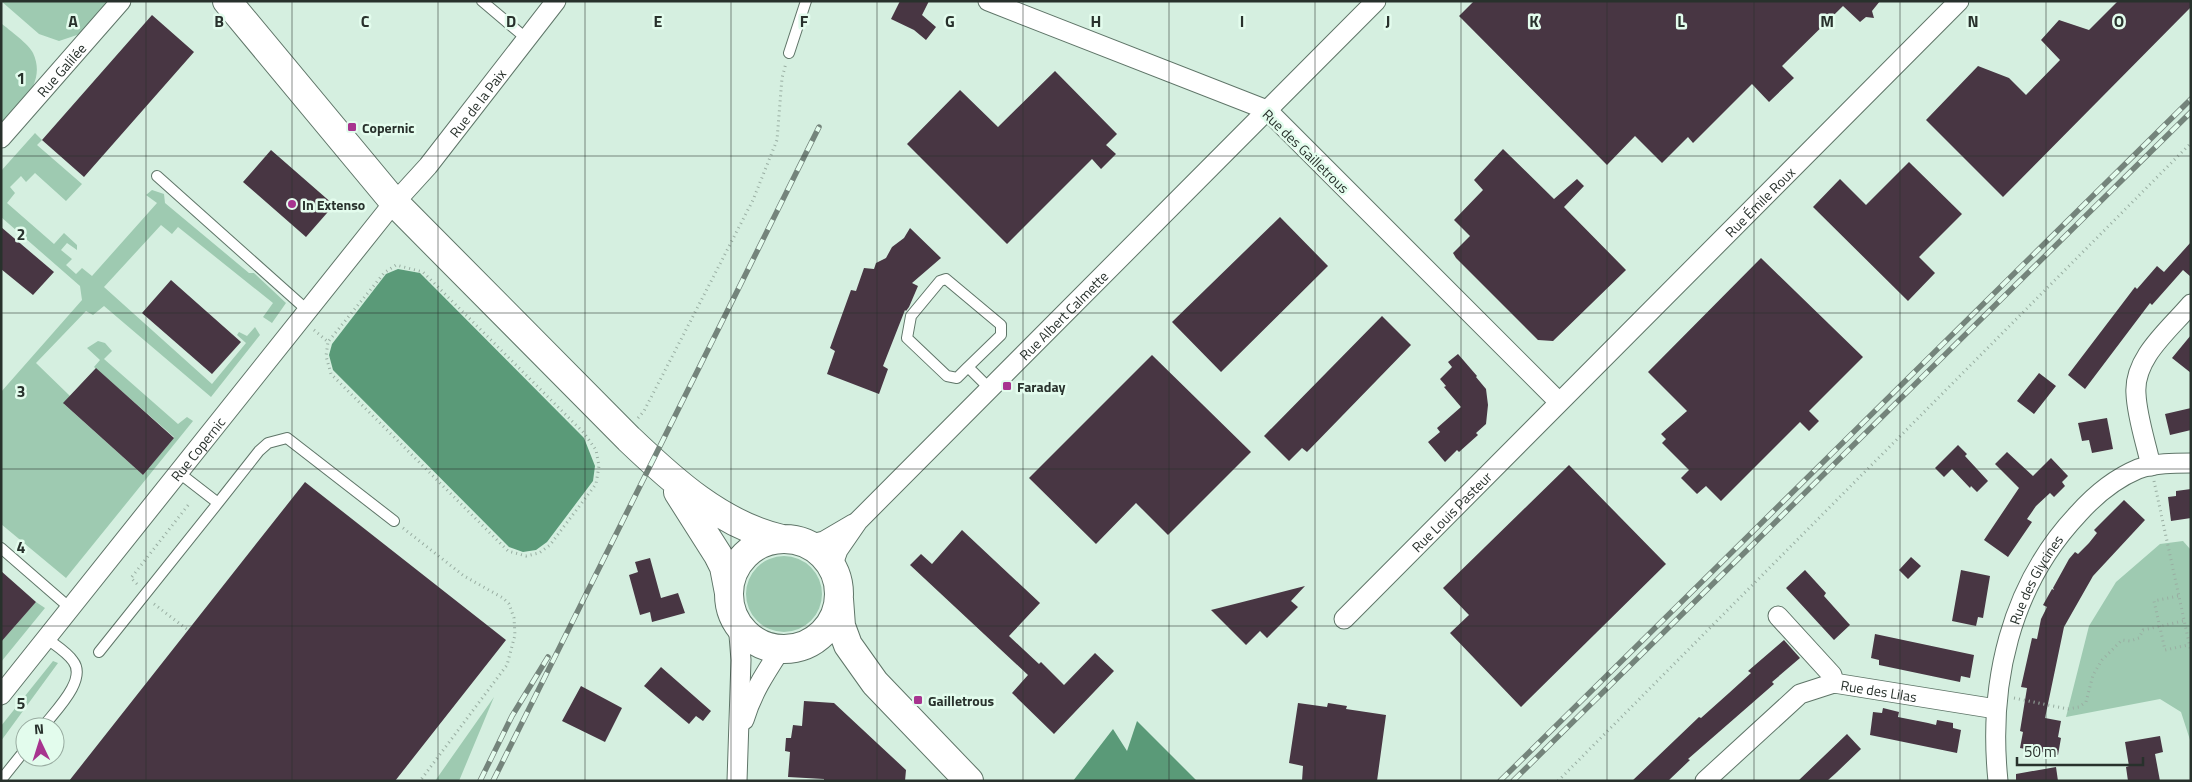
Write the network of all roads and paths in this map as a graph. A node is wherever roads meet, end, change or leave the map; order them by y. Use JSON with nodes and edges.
{"nodes":[{"id":1,"x":121,"y":1,"type":"edge"},
{"id":2,"x":227,"y":1,"type":"edge"},
{"id":3,"x":482,"y":1,"type":"edge"},
{"id":4,"x":556,"y":1,"type":"edge"},
{"id":5,"x":806,"y":1,"type":"edge"},
{"id":6,"x":988,"y":1,"type":"edge"},
{"id":7,"x":1376,"y":1,"type":"edge"},
{"id":8,"x":1959,"y":1,"type":"edge"},
{"id":9,"x":527,"y":39,"type":"junction"},
{"id":10,"x":788,"y":53,"type":"joint"},
{"id":11,"x":1267,"y":110,"type":"junction"},
{"id":12,"x":1,"y":138,"type":"edge"},
{"id":13,"x":2191,"y":143,"type":"edge"},
{"id":14,"x":157,"y":176,"type":"dead end"},
{"id":15,"x":394,"y":202,"type":"junction"},
{"id":16,"x":2191,"y":304,"type":"edge"},
{"id":17,"x":304,"y":314,"type":"junction"},
{"id":18,"x":328,"y":342,"type":"junction"},
{"id":19,"x":968,"y":367,"type":"junction"},
{"id":20,"x":990,"y":389,"type":"junction"},
{"id":21,"x":1559,"y":402,"type":"junction"},
{"id":22,"x":623,"y":433,"type":"junction"},
{"id":23,"x":2191,"y":463,"type":"edge"},
{"id":24,"x":2151,"y":466,"type":"junction"},
{"id":25,"x":178,"y":472,"type":"junction"},
{"id":26,"x":665,"y":474,"type":"junction"},
{"id":27,"x":218,"y":503,"type":"junction"},
{"id":28,"x":189,"y":504,"type":"dead end"},
{"id":29,"x":394,"y":521,"type":"joint"},
{"id":30,"x":858,"y":521,"type":"junction"},
{"id":31,"x":782,"y":539,"type":"junction"},
{"id":32,"x":808,"y":545,"type":"junction"},
{"id":33,"x":1,"y":548,"type":"edge"},
{"id":34,"x":832,"y":567,"type":"junction"},
{"id":35,"x":133,"y":588,"type":"dead end"},
{"id":36,"x":729,"y":593,"type":"junction"},
{"id":37,"x":2178,"y":596,"type":"junction"},
{"id":38,"x":839,"y":598,"type":"junction"},
{"id":39,"x":148,"y":599,"type":"dead end"},
{"id":40,"x":70,"y":608,"type":"junction"},
{"id":41,"x":1344,"y":619,"type":"dead end"},
{"id":42,"x":736,"y":620,"type":"junction"},
{"id":43,"x":1783,"y":621,"type":"dead end"},
{"id":44,"x":2183,"y":621,"type":"junction"},
{"id":45,"x":2160,"y":626,"type":"junction"},
{"id":46,"x":188,"y":630,"type":"dead end"},
{"id":47,"x":46,"y":638,"type":"junction"},
{"id":48,"x":2188,"y":646,"type":"junction"},
{"id":49,"x":785,"y":649,"type":"junction"},
{"id":50,"x":99,"y":652,"type":"dead end"},
{"id":51,"x":2191,"y":652,"type":"edge"},
{"id":52,"x":875,"y":683,"type":"junction"},
{"id":53,"x":1834,"y":683,"type":"junction"},
{"id":54,"x":1999,"y":688,"type":"junction"},
{"id":55,"x":1,"y":695,"type":"edge"},
{"id":56,"x":1996,"y":708,"type":"junction"},
{"id":57,"x":51,"y":717,"type":"edge"},
{"id":58,"x":740,"y":736,"type":"junction"},
{"id":59,"x":15,"y":762,"type":"edge"},
{"id":60,"x":1,"y":780,"type":"edge"},
{"id":61,"x":420,"y":781,"type":"edge"},
{"id":62,"x":737,"y":781,"type":"edge"},
{"id":63,"x":969,"y":781,"type":"edge"},
{"id":64,"x":1558,"y":781,"type":"edge"},
{"id":65,"x":1705,"y":781,"type":"edge"},
{"id":66,"x":1998,"y":781,"type":"edge"}],
"edges":[{"from":1,"to":12,"type":"street","name":"Rue Galilée"},
{"from":2,"to":15,"type":"street"},
{"from":3,"to":9,"type":"lane"},
{"from":4,"to":9,"type":"street","name":"Rue de la Paix"},
{"from":5,"to":10,"type":"lane"},
{"from":6,"to":11,"type":"street","name":"Rue des Gailletrous"},
{"from":7,"to":11,"type":"street","name":"Rue Albert Calmette"},
{"from":8,"to":21,"type":"street","name":"Rue Émile Roux"},
{"from":9,"to":15,"type":"street","name":"Rue de la Paix"},
{"from":10,"to":22,"type":"path"},
{"from":11,"to":20,"type":"street","name":"Rue Albert Calmette"},
{"from":11,"to":21,"type":"street","name":"Rue des Gailletrous"},
{"from":13,"to":64,"type":"path"},
{"from":14,"to":17,"type":"lane"},
{"from":15,"to":17,"type":"street","name":"Rue Copernic"},
{"from":15,"to":22,"type":"street"},
{"from":16,"to":24,"type":"street"},
{"from":17,"to":18,"type":"path"},
{"from":17,"to":25,"type":"street","name":"Rue Copernic"},
{"from":18,"to":18,"type":"path"},
{"from":19,"to":19,"type":"lane"},
{"from":19,"to":20,"type":"lane"},
{"from":20,"to":30,"type":"street","name":"Rue Albert Calmette"},
{"from":21,"to":41,"type":"street","name":"Rue Louis Pasteur"},
{"from":22,"to":26,"type":"street"},
{"from":23,"to":24,"type":"street","name":"Rue des Glycines"},
{"from":24,"to":37,"type":"path"},
{"from":24,"to":54,"type":"street","name":"Rue des Glycines"},
{"from":25,"to":27,"type":"lane"},
{"from":25,"to":40,"type":"street","name":"Rue Copernic"},
{"from":26,"to":31,"type":"street"},
{"from":26,"to":36,"type":"street"},
{"from":27,"to":29,"type":"lane"},
{"from":27,"to":50,"type":"lane"},
{"from":28,"to":35,"type":"path"},
{"from":29,"to":61,"type":"path"},
{"from":30,"to":32,"type":"street","name":"Rue Albert Calmette"},
{"from":30,"to":34,"type":"street","name":"Rue Albert Calmette"},
{"from":31,"to":32,"type":"street"},
{"from":31,"to":36,"type":"street"},
{"from":32,"to":34,"type":"street"},
{"from":33,"to":40,"type":"lane"},
{"from":34,"to":38,"type":"street"},
{"from":36,"to":42,"type":"street"},
{"from":37,"to":44,"type":"path"},
{"from":37,"to":45,"type":"path"},
{"from":38,"to":49,"type":"street"},
{"from":38,"to":52,"type":"street"},
{"from":39,"to":46,"type":"path"},
{"from":40,"to":47,"type":"street","name":"Rue Copernic"},
{"from":42,"to":49,"type":"street"},
{"from":42,"to":58,"type":"street"},
{"from":43,"to":53,"type":"street"},
{"from":44,"to":45,"type":"path"},
{"from":44,"to":48,"type":"path"},
{"from":45,"to":48,"type":"path"},
{"from":45,"to":54,"type":"path"},
{"from":47,"to":55,"type":"street","name":"Rue Copernic"},
{"from":47,"to":57,"type":"lane"},
{"from":48,"to":51,"type":"path"},
{"from":49,"to":52,"type":"street"},
{"from":49,"to":58,"type":"street"},
{"from":52,"to":63,"type":"street"},
{"from":53,"to":56,"type":"street","name":"Rue des Lilas"},
{"from":53,"to":65,"type":"street","name":"Rue des Lilas"},
{"from":54,"to":56,"type":"street","name":"Rue des Glycines"},
{"from":56,"to":66,"type":"street","name":"Rue des Glycines"},
{"from":58,"to":62,"type":"street"},
{"from":59,"to":60,"type":"lane"}]}
